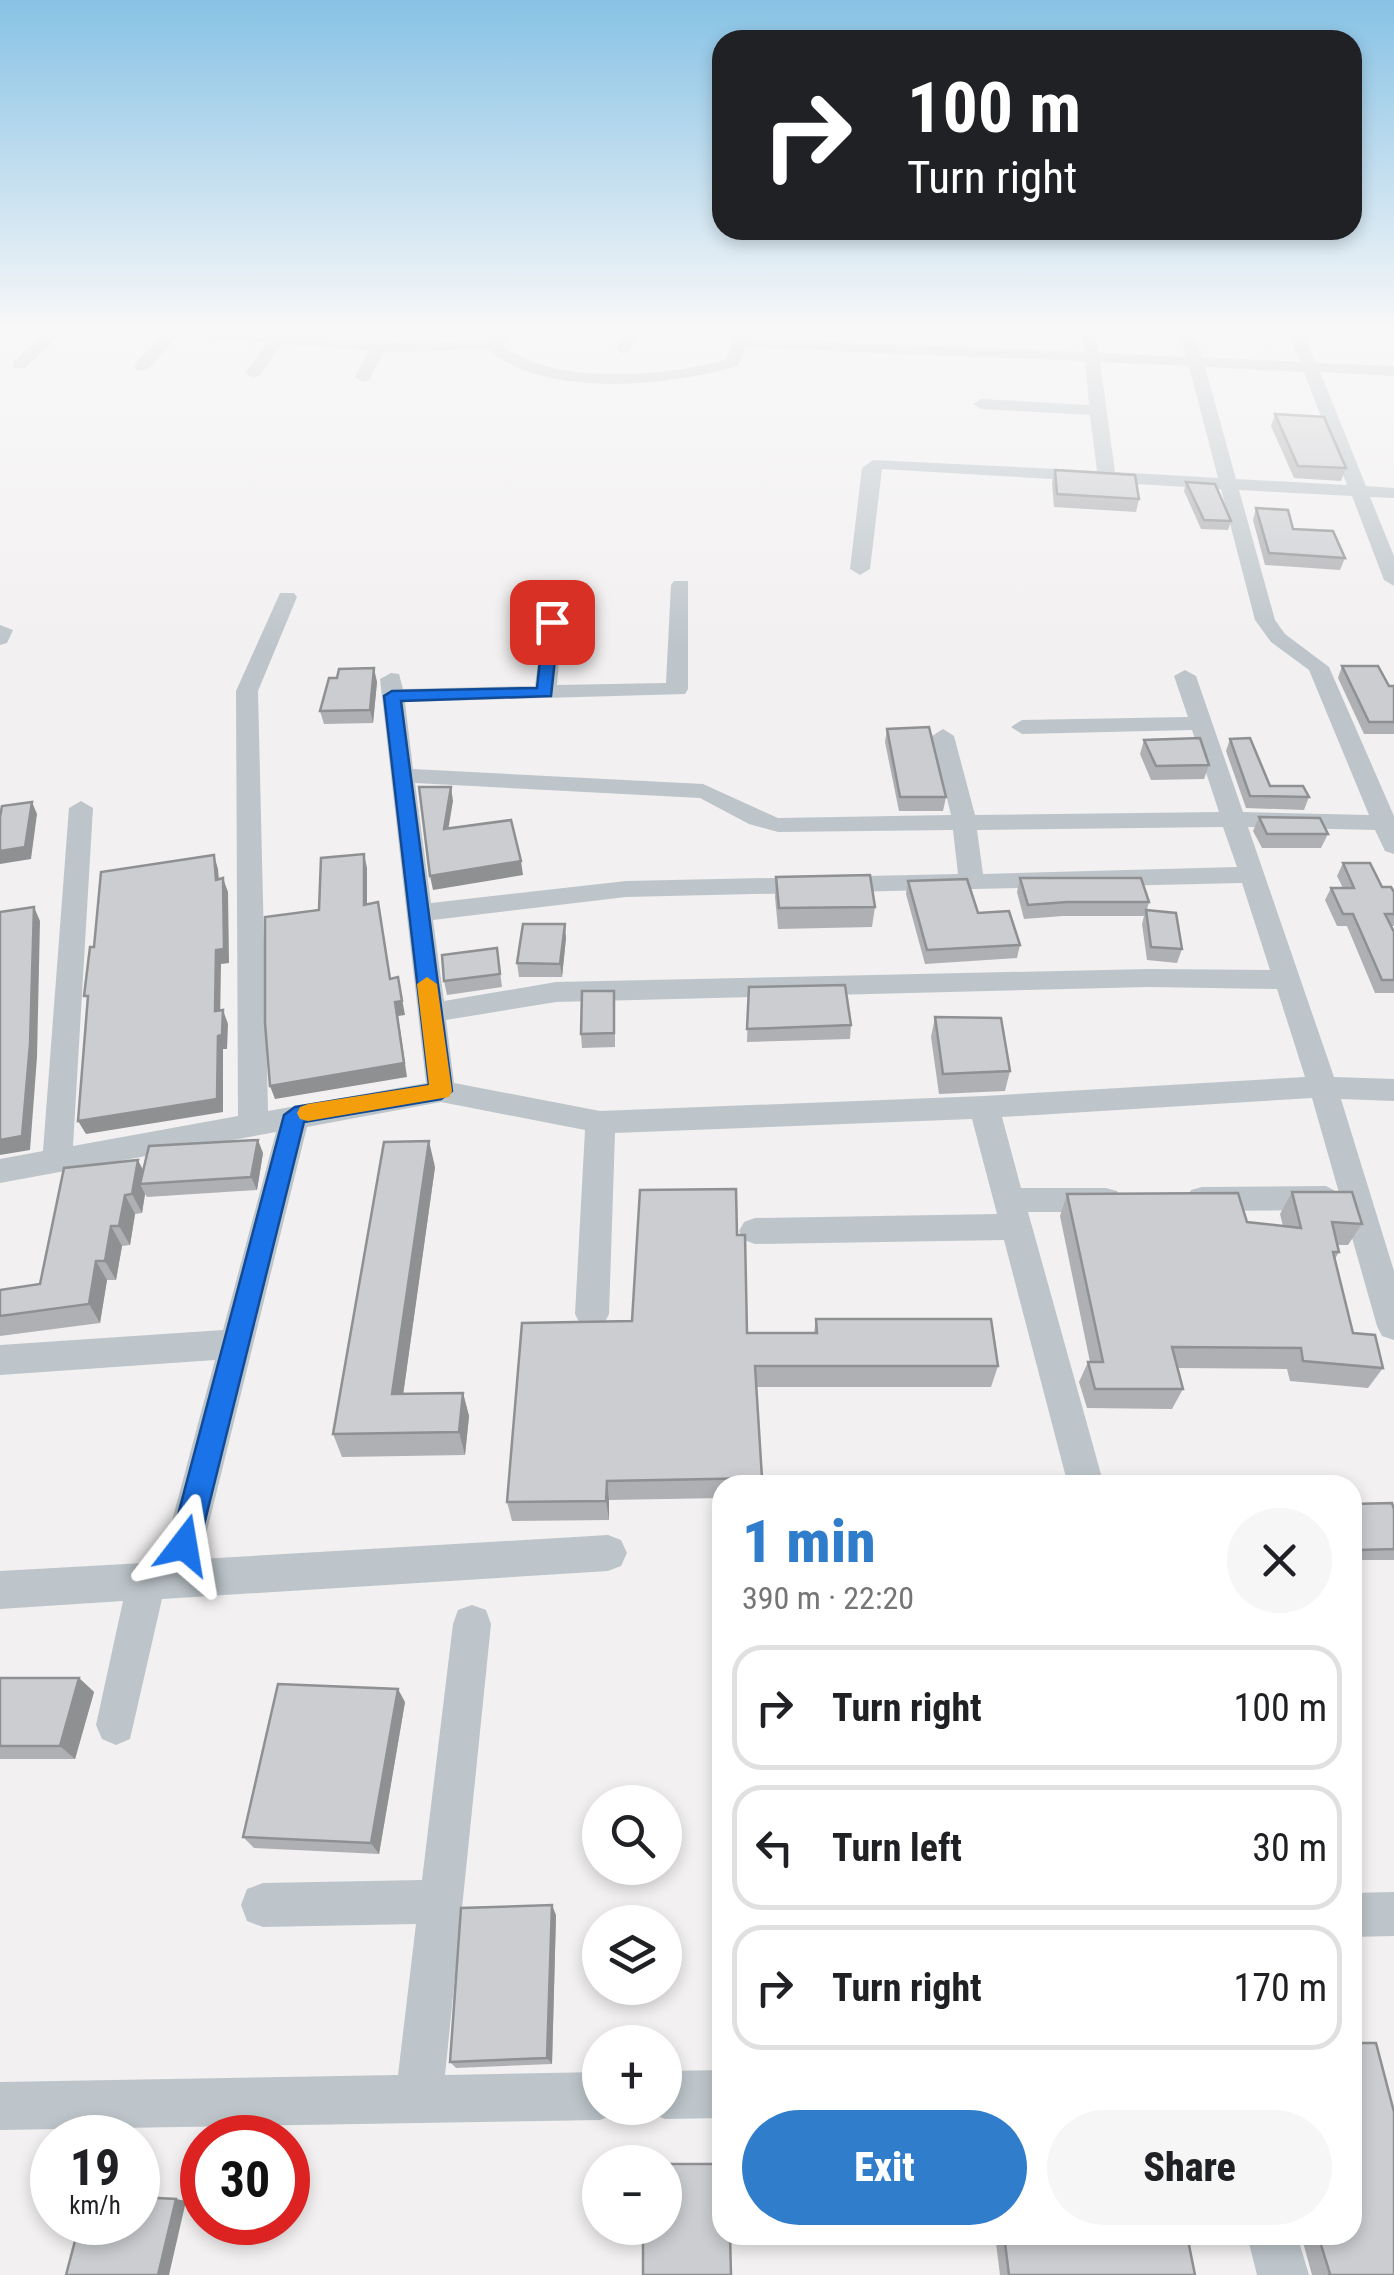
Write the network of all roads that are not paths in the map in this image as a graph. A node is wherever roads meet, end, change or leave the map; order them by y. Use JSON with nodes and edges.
{"nodes":[{"id":1,"x":1102,"y":436,"type":"edge"},
{"id":2,"x":1216,"y":436,"type":"edge"},
{"id":3,"x":1336,"y":436,"type":"edge"},
{"id":4,"x":1107,"y":477,"type":"junction"},
{"id":5,"x":1166,"y":480,"type":"junction"},
{"id":6,"x":1230,"y":484,"type":"junction"},
{"id":7,"x":1357,"y":491,"type":"junction"},
{"id":8,"x":1394,"y":493,"type":"edge"},
{"id":9,"x":1172,"y":504,"type":"dead end"},
{"id":10,"x":860,"y":569,"type":"dead end"},
{"id":11,"x":1394,"y":580,"type":"edge"},
{"id":12,"x":681,"y":584,"type":"dead end"},
{"id":13,"x":555,"y":587,"type":"dead end"},
{"id":14,"x":288,"y":597,"type":"dead end"},
{"id":15,"x":1185,"y":676,"type":"dead end"},
{"id":16,"x":545,"y":693,"type":"junction"},
{"id":17,"x":1200,"y":722,"type":"junction"},
{"id":18,"x":1022,"y":727,"type":"dead end"},
{"id":19,"x":943,"y":736,"type":"dead end"},
{"id":20,"x":402,"y":775,"type":"junction"},
{"id":21,"x":82,"y":808,"type":"dead end"},
{"id":22,"x":1232,"y":819,"type":"junction"},
{"id":23,"x":964,"y":820,"type":"junction"},
{"id":24,"x":1389,"y":823,"type":"edge"},
{"id":25,"x":1394,"y":846,"type":"edge"},
{"id":26,"x":1251,"y":875,"type":"junction"},
{"id":27,"x":972,"y":882,"type":"junction"},
{"id":28,"x":418,"y":913,"type":"junction"},
{"id":29,"x":1286,"y":980,"type":"junction"},
{"id":30,"x":431,"y":1012,"type":"junction"},
{"id":31,"x":1323,"y":1087,"type":"junction"},
{"id":32,"x":1394,"y":1090,"type":"edge"},
{"id":33,"x":441,"y":1091,"type":"junction"},
{"id":34,"x":984,"y":1107,"type":"junction"},
{"id":35,"x":295,"y":1115,"type":"junction"},
{"id":36,"x":253,"y":1122,"type":"junction"},
{"id":37,"x":600,"y":1122,"type":"junction"},
{"id":38,"x":57,"y":1162,"type":"junction"},
{"id":39,"x":0,"y":1170,"type":"edge"},
{"id":40,"x":1354,"y":1198,"type":"junction"},
{"id":41,"x":1012,"y":1214,"type":"junction"},
{"id":42,"x":755,"y":1230,"type":"dead end"},
{"id":43,"x":592,"y":1314,"type":"dead end"},
{"id":44,"x":1394,"y":1326,"type":"edge"},
{"id":45,"x":236,"y":1344,"type":"junction"},
{"id":46,"x":0,"y":1360,"type":"edge"},
{"id":47,"x":1083,"y":1475,"type":"edge"},
{"id":48,"x":608,"y":1554,"type":"dead end"},
{"id":49,"x":161,"y":1580,"type":"junction"},
{"id":50,"x":0,"y":1590,"type":"edge"},
{"id":51,"x":472,"y":1624,"type":"dead end"},
{"id":52,"x":116,"y":1725,"type":"dead end"},
{"id":53,"x":440,"y":1902,"type":"junction"},
{"id":54,"x":262,"y":1906,"type":"dead end"},
{"id":55,"x":1362,"y":1914,"type":"edge"},
{"id":56,"x":1394,"y":1914,"type":"edge"},
{"id":57,"x":712,"y":2094,"type":"edge"},
{"id":58,"x":682,"y":2095,"type":"edge"},
{"id":59,"x":582,"y":2096,"type":"edge"},
{"id":60,"x":418,"y":2099,"type":"junction"},
{"id":61,"x":0,"y":2106,"type":"edge"},
{"id":62,"x":1275,"y":2245,"type":"edge"},
{"id":63,"x":1283,"y":2275,"type":"edge"}],
"edges":[{"from":1,"to":4,"type":"street"},
{"from":2,"to":6,"type":"street"},
{"from":3,"to":7,"type":"street"},
{"from":4,"to":5,"type":"street"},
{"from":4,"to":10,"type":"street"},
{"from":5,"to":6,"type":"street"},
{"from":5,"to":9,"type":"street"},
{"from":6,"to":7,"type":"street"},
{"from":6,"to":24,"type":"street"},
{"from":7,"to":8,"type":"street"},
{"from":7,"to":11,"type":"street"},
{"from":12,"to":16,"type":"street"},
{"from":13,"to":16,"type":"street"},
{"from":14,"to":36,"type":"street"},
{"from":15,"to":17,"type":"street"},
{"from":16,"to":20,"type":"street"},
{"from":17,"to":18,"type":"street"},
{"from":17,"to":22,"type":"street"},
{"from":19,"to":23,"type":"street"},
{"from":20,"to":23,"type":"street"},
{"from":20,"to":28,"type":"street"},
{"from":21,"to":38,"type":"street"},
{"from":22,"to":23,"type":"street"},
{"from":22,"to":24,"type":"street"},
{"from":22,"to":26,"type":"street"},
{"from":23,"to":27,"type":"street"},
{"from":24,"to":25,"type":"street"},
{"from":26,"to":27,"type":"street"},
{"from":26,"to":29,"type":"street"},
{"from":27,"to":28,"type":"street"},
{"from":28,"to":30,"type":"street"},
{"from":29,"to":30,"type":"street"},
{"from":29,"to":31,"type":"street"},
{"from":30,"to":33,"type":"street"},
{"from":31,"to":32,"type":"street"},
{"from":31,"to":34,"type":"street"},
{"from":31,"to":40,"type":"street"},
{"from":33,"to":35,"type":"street"},
{"from":33,"to":37,"type":"street"},
{"from":34,"to":37,"type":"street"},
{"from":34,"to":41,"type":"street"},
{"from":35,"to":36,"type":"street"},
{"from":35,"to":45,"type":"street"},
{"from":36,"to":38,"type":"street"},
{"from":37,"to":43,"type":"street"},
{"from":38,"to":39,"type":"street"},
{"from":40,"to":41,"type":"street"},
{"from":40,"to":44,"type":"street"},
{"from":41,"to":42,"type":"street"},
{"from":41,"to":47,"type":"street"},
{"from":45,"to":46,"type":"street"},
{"from":45,"to":49,"type":"street"},
{"from":48,"to":49,"type":"street"},
{"from":49,"to":50,"type":"street"},
{"from":49,"to":52,"type":"street"},
{"from":51,"to":53,"type":"street"},
{"from":53,"to":54,"type":"street"},
{"from":53,"to":60,"type":"street"},
{"from":55,"to":56,"type":"street"},
{"from":57,"to":58,"type":"street"},
{"from":59,"to":60,"type":"street"},
{"from":60,"to":61,"type":"street"},
{"from":62,"to":63,"type":"street"}]}
